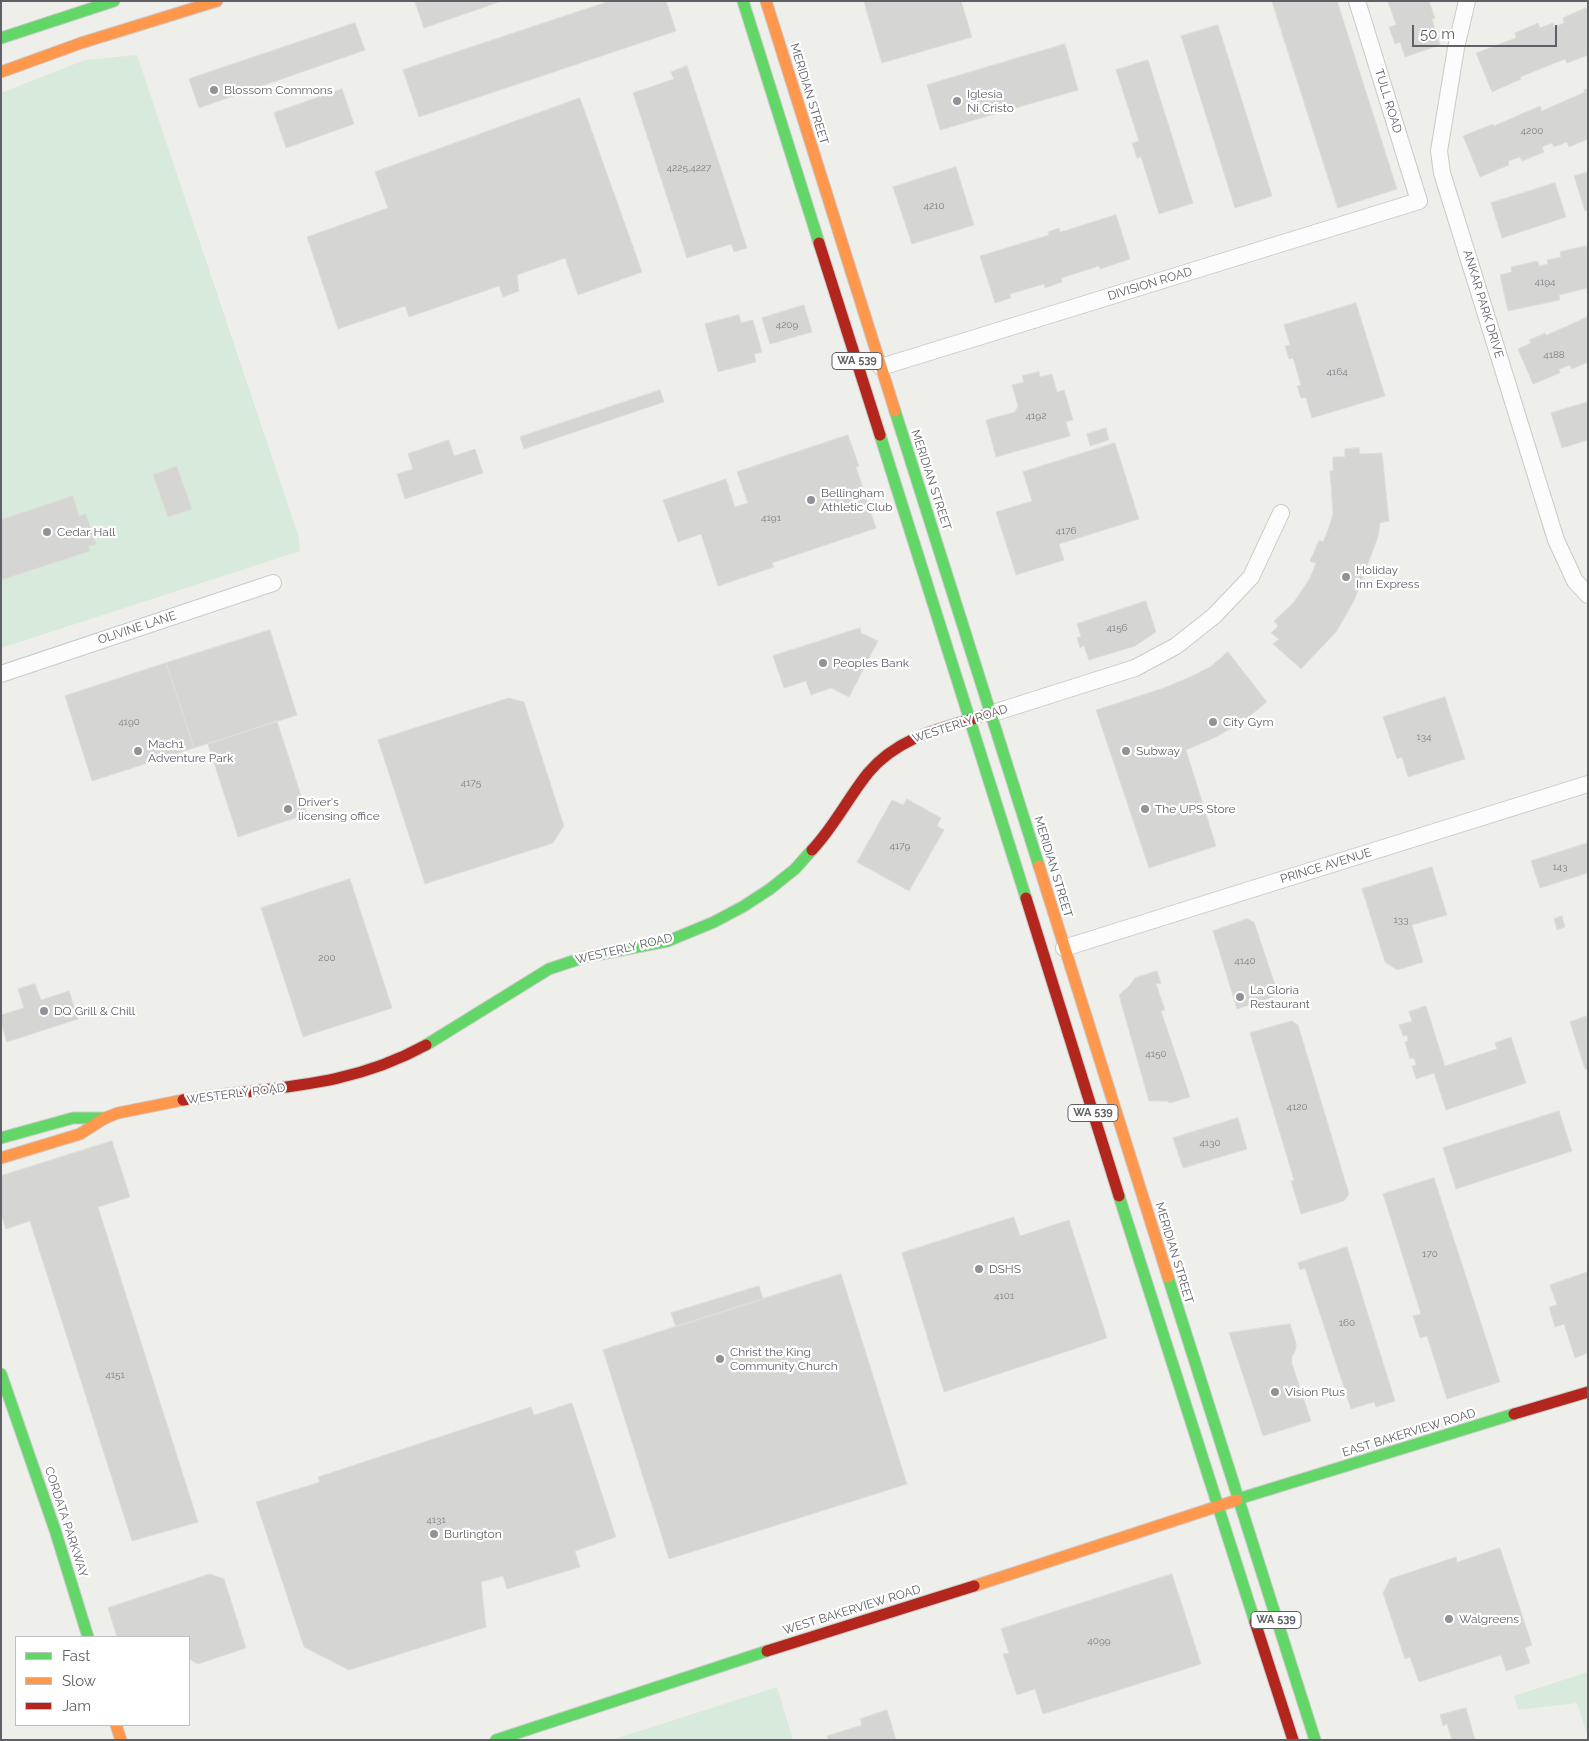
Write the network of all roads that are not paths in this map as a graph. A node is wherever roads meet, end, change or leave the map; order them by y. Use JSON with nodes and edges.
{"nodes":[{"id":1,"x":114,"y":1,"type":"edge"},
{"id":2,"x":217,"y":1,"type":"edge"},
{"id":3,"x":743,"y":1,"type":"edge"},
{"id":4,"x":766,"y":1,"type":"edge"},
{"id":5,"x":1356,"y":1,"type":"edge"},
{"id":6,"x":1467,"y":1,"type":"edge"},
{"id":7,"x":1,"y":38,"type":"edge"},
{"id":8,"x":1,"y":72,"type":"edge"},
{"id":9,"x":1419,"y":201,"type":"joint"},
{"id":10,"x":881,"y":367,"type":"junction"},
{"id":11,"x":859,"y":369,"type":"junction"},
{"id":12,"x":1281,"y":513,"type":"dead end"},
{"id":13,"x":931,"y":526,"type":"junction"},
{"id":14,"x":273,"y":583,"type":"dead end"},
{"id":15,"x":1588,"y":595,"type":"edge"},
{"id":16,"x":1,"y":674,"type":"edge"},
{"id":17,"x":990,"y":714,"type":"junction"},
{"id":18,"x":970,"y":720,"type":"junction"},
{"id":19,"x":1588,"y":784,"type":"edge"},
{"id":20,"x":1017,"y":870,"type":"junction"},
{"id":21,"x":1064,"y":948,"type":"junction"},
{"id":22,"x":106,"y":1118,"type":"junction"},
{"id":23,"x":1,"y":1138,"type":"edge"},
{"id":24,"x":1,"y":1158,"type":"edge"},
{"id":25,"x":1,"y":1374,"type":"edge"},
{"id":26,"x":1588,"y":1392,"type":"edge"},
{"id":27,"x":1,"y":1398,"type":"edge"},
{"id":28,"x":16,"y":1416,"type":"junction"},
{"id":29,"x":1238,"y":1500,"type":"junction"},
{"id":30,"x":1217,"y":1506,"type":"junction"},
{"id":31,"x":88,"y":1636,"type":"edge"},
{"id":32,"x":116,"y":1726,"type":"edge"},
{"id":33,"x":121,"y":1740,"type":"edge"},
{"id":34,"x":496,"y":1740,"type":"edge"},
{"id":35,"x":1293,"y":1740,"type":"edge"},
{"id":36,"x":1315,"y":1740,"type":"edge"}],
"edges":[{"from":1,"to":7,"type":"main road"},
{"from":2,"to":8,"type":"main road"},
{"from":3,"to":11,"type":"main road","number":"WA 539"},
{"from":4,"to":10,"type":"main road","name":"MERIDIAN STREET","number":"WA 539"},
{"from":5,"to":9,"type":"street","name":"TULL ROAD"},
{"from":6,"to":15,"type":"street","name":"ANKAR PARK DRIVE"},
{"from":9,"to":10,"type":"street","name":"DIVISION ROAD"},
{"from":10,"to":13,"type":"main road","name":"MERIDIAN STREET","number":"WA 539"},
{"from":11,"to":13,"type":"main road"},
{"from":11,"to":18,"type":"main road","number":"WA 539"},
{"from":12,"to":17,"type":"street","name":"WESTERLY ROAD"},
{"from":13,"to":17,"type":"main road","name":"MERIDIAN STREET","number":"WA 539"},
{"from":14,"to":16,"type":"street","name":"OLIVINE LANE"},
{"from":17,"to":18,"type":"main road","name":"WESTERLY ROAD"},
{"from":17,"to":21,"type":"main road","name":"MERIDIAN STREET","number":"WA 539"},
{"from":18,"to":20,"type":"main road","number":"WA 539"},
{"from":18,"to":22,"type":"main road","name":"WESTERLY ROAD"},
{"from":19,"to":21,"type":"street","name":"PRINCE AVENUE"},
{"from":20,"to":21,"type":"main road"},
{"from":20,"to":30,"type":"main road","number":"WA 539"},
{"from":21,"to":29,"type":"main road","name":"MERIDIAN STREET","number":"WA 539"},
{"from":22,"to":23,"type":"main road","name":"WESTERLY ROAD"},
{"from":22,"to":24,"type":"main road","name":"WESTERLY ROAD"},
{"from":25,"to":28,"type":"main road","name":"CORDATA PARKWAY"},
{"from":26,"to":29,"type":"main road","name":"EAST BAKERVIEW ROAD"},
{"from":27,"to":28,"type":"main road","name":"CORDATA PARKWAY"},
{"from":28,"to":31,"type":"main road","name":"CORDATA PARKWAY"},
{"from":29,"to":30,"type":"main road","name":"EAST BAKERVIEW ROAD"},
{"from":29,"to":36,"type":"main road","name":"MERIDIAN STREET","number":"WA 539"},
{"from":30,"to":34,"type":"main road","name":"WEST BAKERVIEW ROAD"},
{"from":30,"to":35,"type":"main road","number":"WA 539"},
{"from":32,"to":33,"type":"main road"}]}
